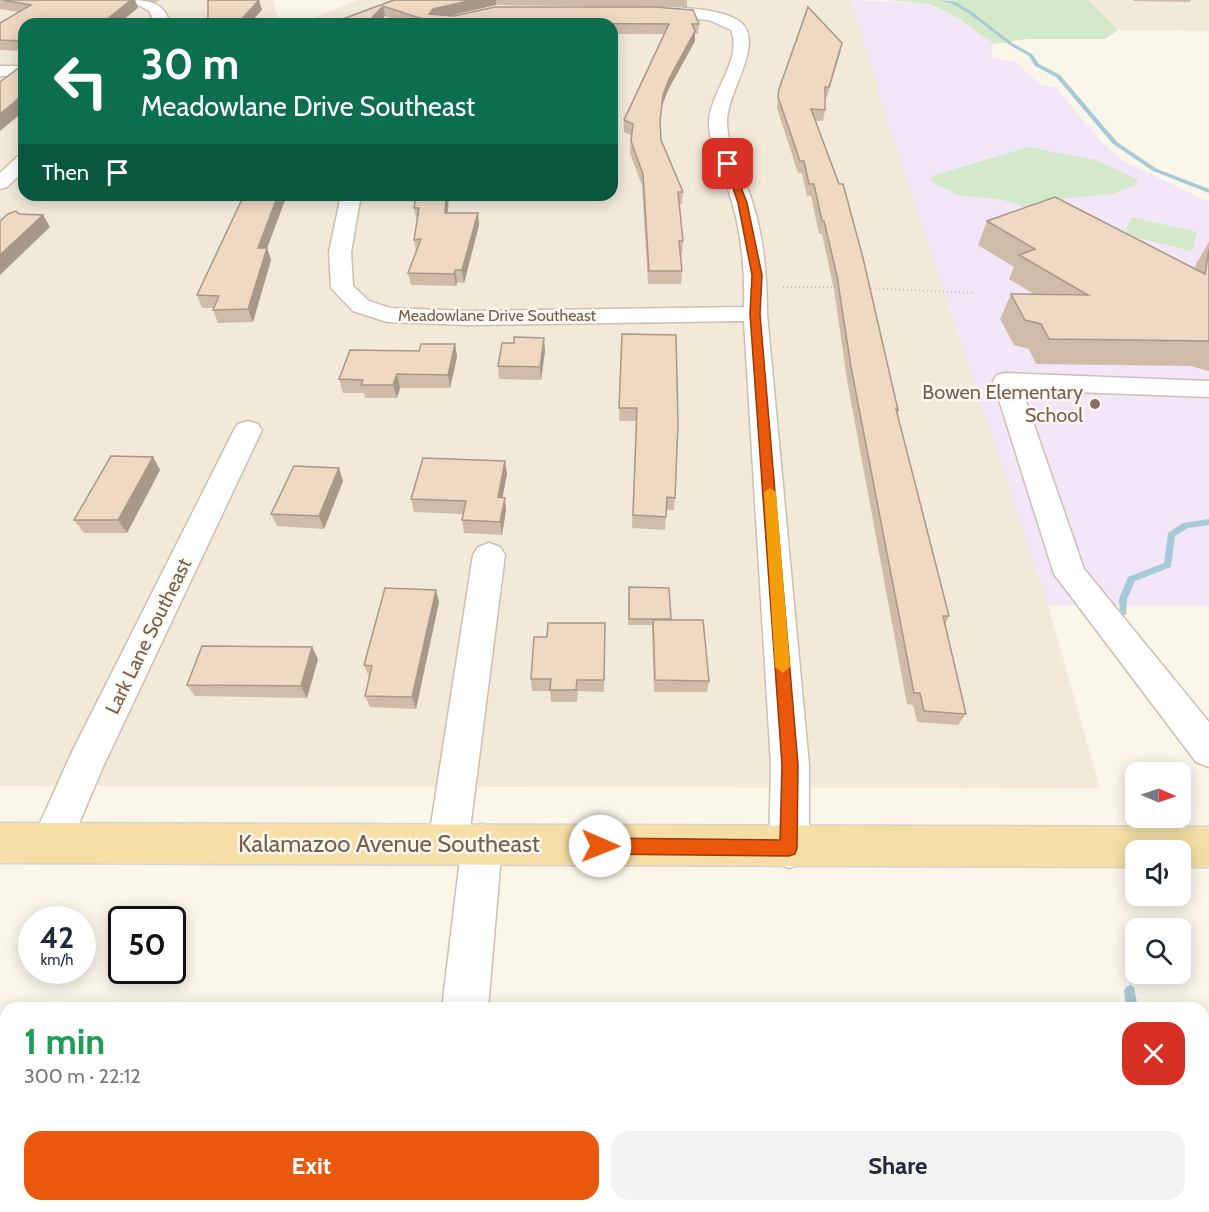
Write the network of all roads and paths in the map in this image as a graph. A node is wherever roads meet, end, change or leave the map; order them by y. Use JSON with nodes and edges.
{"nodes":[{"id":1,"x":136,"y":0,"type":"edge"},
{"id":2,"x":631,"y":11,"type":"edge"},
{"id":3,"x":161,"y":18,"type":"edge"},
{"id":4,"x":0,"y":71,"type":"edge"},
{"id":5,"x":18,"y":71,"type":"edge"},
{"id":6,"x":18,"y":166,"type":"edge"},
{"id":7,"x":0,"y":183,"type":"edge"},
{"id":8,"x":350,"y":201,"type":"edge"},
{"id":9,"x":783,"y":287,"type":"dead end"},
{"id":10,"x":846,"y":288,"type":"edge"},
{"id":11,"x":858,"y":288,"type":"edge"},
{"id":12,"x":974,"y":293,"type":"dead end"},
{"id":13,"x":755,"y":314,"type":"junction"},
{"id":14,"x":1209,"y":389,"type":"edge"},
{"id":15,"x":248,"y":430,"type":"dead end"},
{"id":16,"x":489,"y":555,"type":"dead end"},
{"id":17,"x":1209,"y":750,"type":"edge"},
{"id":18,"x":0,"y":843,"type":"edge"},
{"id":19,"x":51,"y":843,"type":"junction"},
{"id":20,"x":465,"y":844,"type":"junction"},
{"id":21,"x":789,"y":848,"type":"junction"},
{"id":22,"x":1209,"y":848,"type":"edge"},
{"id":23,"x":465,"y":1002,"type":"edge"}],
"edges":[{"from":1,"to":3,"type":"street"},
{"from":2,"to":13,"type":"street"},
{"from":4,"to":5,"type":"street"},
{"from":6,"to":7,"type":"street"},
{"from":8,"to":13,"type":"street","name":"Meadowlane Drive Southeast"},
{"from":9,"to":10,"type":"path"},
{"from":11,"to":12,"type":"path"},
{"from":13,"to":21,"type":"street"},
{"from":14,"to":17,"type":"street"},
{"from":15,"to":19,"type":"street","name":"Lark Lane Southeast"},
{"from":16,"to":20,"type":"street"},
{"from":18,"to":19,"type":"main road","name":"Kalamazoo Avenue Southeast"},
{"from":19,"to":20,"type":"main road","name":"Kalamazoo Avenue Southeast"},
{"from":20,"to":21,"type":"main road","name":"Kalamazoo Avenue Southeast"},
{"from":20,"to":23,"type":"street"},
{"from":21,"to":22,"type":"main road","name":"Kalamazoo Avenue Southeast"}]}
